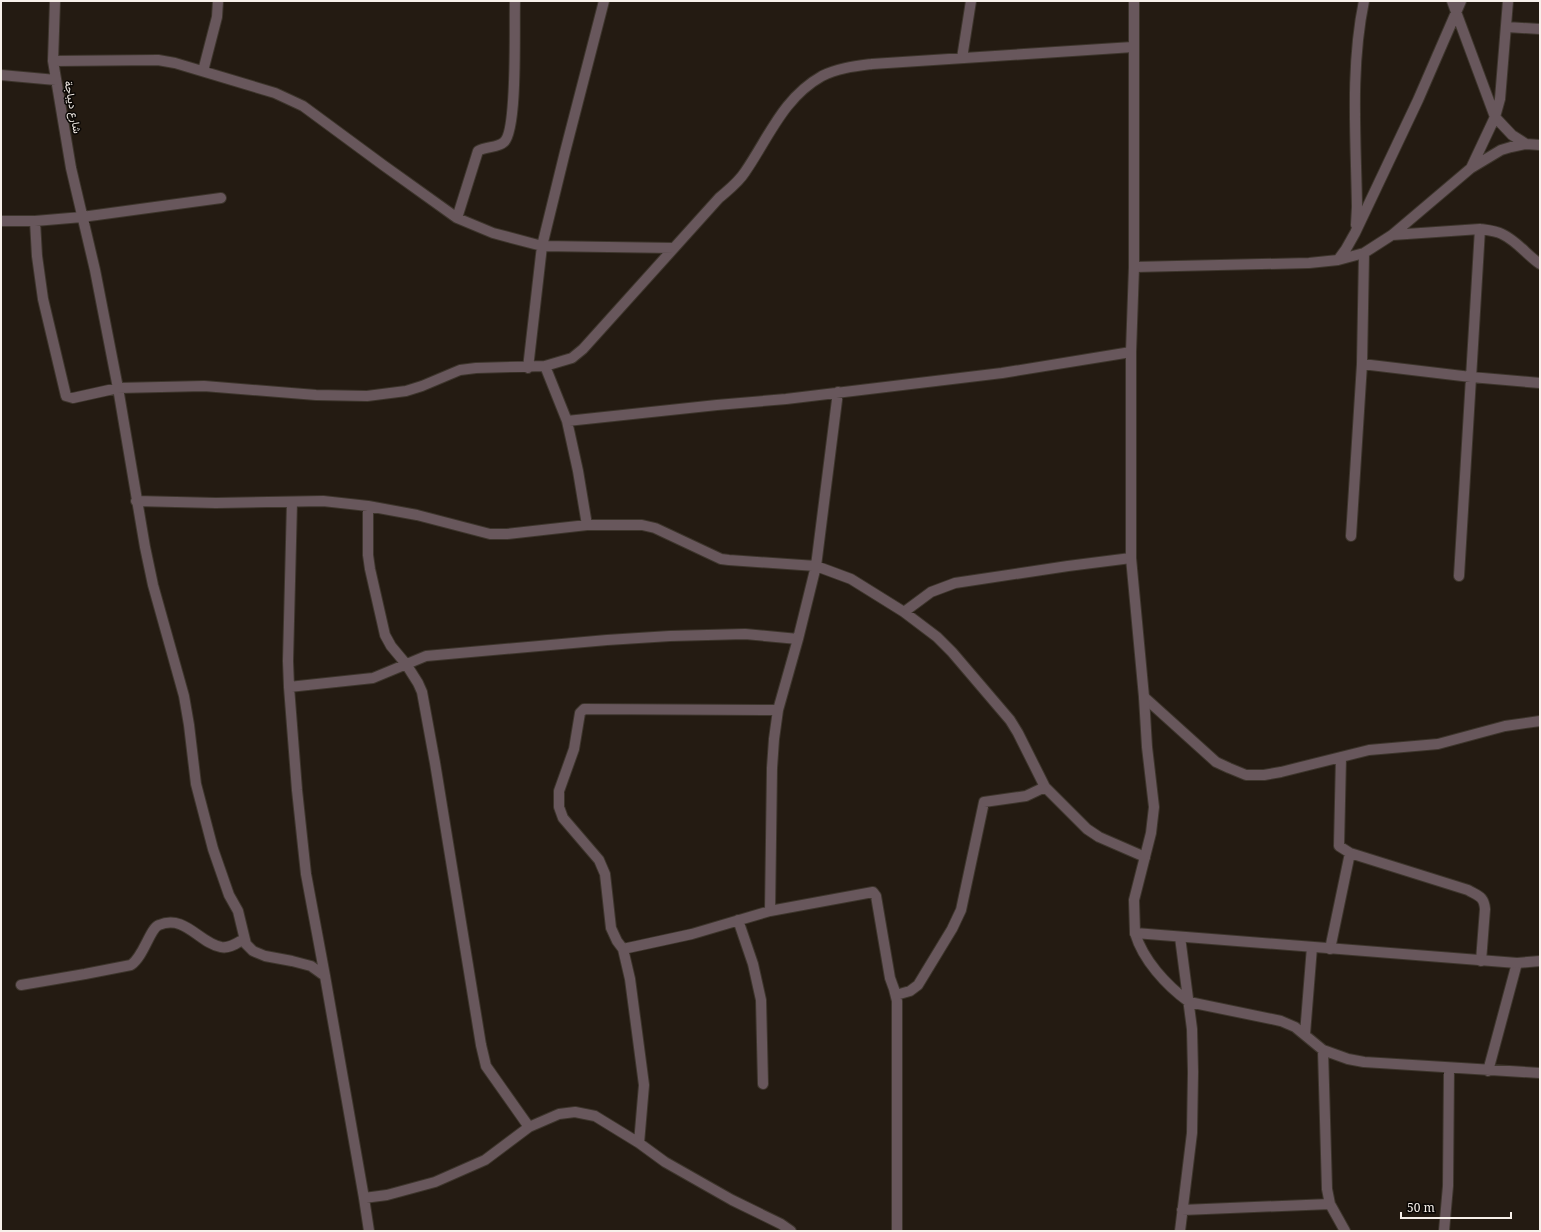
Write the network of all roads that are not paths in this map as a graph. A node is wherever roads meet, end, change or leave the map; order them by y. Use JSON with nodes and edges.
{"nodes":[{"id":1,"x":54,"y":1,"type":"edge"},
{"id":2,"x":218,"y":1,"type":"edge"},
{"id":3,"x":515,"y":1,"type":"edge"},
{"id":4,"x":604,"y":1,"type":"edge"},
{"id":5,"x":971,"y":1,"type":"edge"},
{"id":6,"x":1134,"y":1,"type":"edge"},
{"id":7,"x":1364,"y":1,"type":"edge"},
{"id":8,"x":1452,"y":1,"type":"edge"},
{"id":9,"x":1461,"y":1,"type":"edge"},
{"id":10,"x":1508,"y":1,"type":"edge"},
{"id":11,"x":1455,"y":12,"type":"junction"},
{"id":12,"x":1507,"y":27,"type":"junction"},
{"id":13,"x":1540,"y":29,"type":"edge"},
{"id":14,"x":1133,"y":47,"type":"junction"},
{"id":15,"x":962,"y":58,"type":"junction"},
{"id":16,"x":53,"y":61,"type":"junction"},
{"id":17,"x":203,"y":71,"type":"junction"},
{"id":18,"x":1,"y":75,"type":"edge"},
{"id":19,"x":56,"y":80,"type":"junction"},
{"id":20,"x":1495,"y":117,"type":"junction"},
{"id":21,"x":1526,"y":144,"type":"junction"},
{"id":22,"x":1540,"y":145,"type":"edge"},
{"id":23,"x":1471,"y":168,"type":"junction"},
{"id":24,"x":221,"y":198,"type":"dead end"},
{"id":25,"x":82,"y":217,"type":"junction"},
{"id":26,"x":457,"y":218,"type":"junction"},
{"id":27,"x":1,"y":221,"type":"edge"},
{"id":28,"x":35,"y":222,"type":"junction"},
{"id":29,"x":1480,"y":229,"type":"junction"},
{"id":30,"x":1355,"y":233,"type":"junction"},
{"id":31,"x":1392,"y":235,"type":"junction"},
{"id":32,"x":542,"y":246,"type":"junction"},
{"id":33,"x":674,"y":248,"type":"junction"},
{"id":34,"x":1364,"y":253,"type":"junction"},
{"id":35,"x":1338,"y":260,"type":"junction"},
{"id":36,"x":1540,"y":264,"type":"edge"},
{"id":37,"x":1134,"y":267,"type":"junction"},
{"id":38,"x":1131,"y":352,"type":"junction"},
{"id":39,"x":1362,"y":364,"type":"junction"},
{"id":40,"x":545,"y":366,"type":"junction"},
{"id":41,"x":528,"y":368,"type":"junction"},
{"id":42,"x":1471,"y":377,"type":"junction"},
{"id":43,"x":1540,"y":383,"type":"edge"},
{"id":44,"x":118,"y":388,"type":"junction"},
{"id":45,"x":838,"y":392,"type":"junction"},
{"id":46,"x":567,"y":421,"type":"junction"},
{"id":47,"x":136,"y":501,"type":"junction"},
{"id":48,"x":292,"y":502,"type":"junction"},
{"id":49,"x":368,"y":506,"type":"junction"},
{"id":50,"x":587,"y":525,"type":"junction"},
{"id":51,"x":1351,"y":536,"type":"dead end"},
{"id":52,"x":1131,"y":558,"type":"junction"},
{"id":53,"x":816,"y":566,"type":"junction"},
{"id":54,"x":1459,"y":576,"type":"dead end"},
{"id":55,"x":904,"y":612,"type":"junction"},
{"id":56,"x":798,"y":639,"type":"junction"},
{"id":57,"x":406,"y":664,"type":"junction"},
{"id":58,"x":289,"y":687,"type":"junction"},
{"id":59,"x":1144,"y":697,"type":"junction"},
{"id":60,"x":778,"y":710,"type":"junction"},
{"id":61,"x":1540,"y":721,"type":"edge"},
{"id":62,"x":1341,"y":756,"type":"junction"},
{"id":63,"x":1045,"y":787,"type":"junction"},
{"id":64,"x":1350,"y":853,"type":"junction"},
{"id":65,"x":1145,"y":857,"type":"junction"},
{"id":66,"x":770,"y":911,"type":"junction"},
{"id":67,"x":738,"y":920,"type":"junction"},
{"id":68,"x":1135,"y":933,"type":"junction"},
{"id":69,"x":1180,"y":938,"type":"junction"},
{"id":70,"x":244,"y":939,"type":"junction"},
{"id":71,"x":1312,"y":947,"type":"junction"},
{"id":72,"x":623,"y":949,"type":"junction"},
{"id":73,"x":1330,"y":949,"type":"junction"},
{"id":74,"x":1481,"y":961,"type":"junction"},
{"id":75,"x":1540,"y":961,"type":"edge"},
{"id":76,"x":1517,"y":963,"type":"junction"},
{"id":77,"x":325,"y":976,"type":"junction"},
{"id":78,"x":21,"y":985,"type":"dead end"},
{"id":79,"x":896,"y":994,"type":"junction"},
{"id":80,"x":1189,"y":1002,"type":"junction"},
{"id":81,"x":1305,"y":1034,"type":"junction"},
{"id":82,"x":1323,"y":1050,"type":"junction"},
{"id":83,"x":1449,"y":1068,"type":"junction"},
{"id":84,"x":1488,"y":1071,"type":"junction"},
{"id":85,"x":1540,"y":1073,"type":"edge"},
{"id":86,"x":763,"y":1084,"type":"dead end"},
{"id":87,"x":529,"y":1127,"type":"junction"},
{"id":88,"x":639,"y":1143,"type":"junction"},
{"id":89,"x":364,"y":1198,"type":"junction"},
{"id":90,"x":1330,"y":1204,"type":"junction"},
{"id":91,"x":1182,"y":1210,"type":"junction"},
{"id":92,"x":369,"y":1231,"type":"edge"},
{"id":93,"x":791,"y":1231,"type":"edge"},
{"id":94,"x":897,"y":1231,"type":"edge"},
{"id":95,"x":1180,"y":1231,"type":"edge"},
{"id":96,"x":1345,"y":1231,"type":"edge"},
{"id":97,"x":1444,"y":1231,"type":"edge"}],
"edges":[{"from":1,"to":16,"type":"street","name":"شارع ديباجة"},
{"from":2,"to":17,"type":"street"},
{"from":3,"to":26,"type":"street"},
{"from":4,"to":32,"type":"street"},
{"from":5,"to":15,"type":"street"},
{"from":6,"to":14,"type":"street"},
{"from":7,"to":30,"type":"street"},
{"from":8,"to":11,"type":"street"},
{"from":9,"to":11,"type":"street"},
{"from":10,"to":12,"type":"street"},
{"from":11,"to":20,"type":"street"},
{"from":11,"to":30,"type":"street"},
{"from":12,"to":13,"type":"street"},
{"from":12,"to":20,"type":"street"},
{"from":14,"to":15,"type":"street"},
{"from":14,"to":37,"type":"street"},
{"from":15,"to":33,"type":"street"},
{"from":16,"to":17,"type":"street"},
{"from":16,"to":19,"type":"street","name":"شارع ديباجة"},
{"from":17,"to":26,"type":"street"},
{"from":18,"to":19,"type":"street"},
{"from":19,"to":25,"type":"street","name":"شارع ديباجة"},
{"from":20,"to":21,"type":"street"},
{"from":20,"to":23,"type":"street"},
{"from":21,"to":22,"type":"street"},
{"from":21,"to":23,"type":"street"},
{"from":23,"to":31,"type":"street"},
{"from":24,"to":25,"type":"street"},
{"from":25,"to":28,"type":"street"},
{"from":25,"to":44,"type":"street","name":"شارع ديباجة"},
{"from":26,"to":32,"type":"street"},
{"from":27,"to":28,"type":"street"},
{"from":28,"to":44,"type":"street"},
{"from":29,"to":31,"type":"street"},
{"from":29,"to":36,"type":"street"},
{"from":29,"to":42,"type":"street"},
{"from":30,"to":35,"type":"street"},
{"from":31,"to":34,"type":"street"},
{"from":32,"to":33,"type":"street"},
{"from":32,"to":41,"type":"street"},
{"from":33,"to":40,"type":"street"},
{"from":34,"to":35,"type":"street"},
{"from":34,"to":39,"type":"street"},
{"from":35,"to":37,"type":"street"},
{"from":37,"to":38,"type":"street"},
{"from":38,"to":45,"type":"street"},
{"from":38,"to":52,"type":"street"},
{"from":39,"to":42,"type":"street"},
{"from":39,"to":51,"type":"street"},
{"from":40,"to":41,"type":"street"},
{"from":40,"to":46,"type":"street"},
{"from":41,"to":44,"type":"street"},
{"from":42,"to":43,"type":"street"},
{"from":42,"to":54,"type":"street"},
{"from":44,"to":47,"type":"street","name":"شارع ديباجة"},
{"from":45,"to":46,"type":"street"},
{"from":45,"to":53,"type":"street"},
{"from":46,"to":50,"type":"street"},
{"from":47,"to":48,"type":"street"},
{"from":47,"to":70,"type":"street","name":"شارع ديباجة"},
{"from":48,"to":49,"type":"street"},
{"from":48,"to":58,"type":"street"},
{"from":49,"to":50,"type":"street"},
{"from":49,"to":57,"type":"street"},
{"from":50,"to":53,"type":"street"},
{"from":52,"to":55,"type":"street"},
{"from":52,"to":59,"type":"street"},
{"from":53,"to":55,"type":"street"},
{"from":53,"to":56,"type":"street"},
{"from":55,"to":63,"type":"street"},
{"from":56,"to":57,"type":"street"},
{"from":56,"to":60,"type":"street"},
{"from":57,"to":58,"type":"street"},
{"from":57,"to":87,"type":"street"},
{"from":58,"to":77,"type":"street"},
{"from":59,"to":62,"type":"street"},
{"from":59,"to":65,"type":"street"},
{"from":60,"to":66,"type":"street"},
{"from":60,"to":72,"type":"street"},
{"from":61,"to":62,"type":"street"},
{"from":62,"to":64,"type":"street"},
{"from":63,"to":65,"type":"street"},
{"from":63,"to":79,"type":"street"},
{"from":64,"to":73,"type":"street"},
{"from":64,"to":74,"type":"street"},
{"from":65,"to":68,"type":"street"},
{"from":66,"to":67,"type":"street"},
{"from":66,"to":79,"type":"street"},
{"from":67,"to":72,"type":"street"},
{"from":67,"to":86,"type":"street"},
{"from":68,"to":69,"type":"street"},
{"from":68,"to":80,"type":"street"},
{"from":69,"to":71,"type":"street"},
{"from":69,"to":80,"type":"street"},
{"from":70,"to":77,"type":"street"},
{"from":70,"to":78,"type":"street"},
{"from":71,"to":73,"type":"street"},
{"from":71,"to":81,"type":"street"},
{"from":72,"to":88,"type":"street"},
{"from":73,"to":74,"type":"street"},
{"from":74,"to":76,"type":"street"},
{"from":75,"to":76,"type":"street"},
{"from":76,"to":84,"type":"street"},
{"from":77,"to":89,"type":"street"},
{"from":79,"to":94,"type":"street"},
{"from":80,"to":81,"type":"street"},
{"from":80,"to":91,"type":"street"},
{"from":81,"to":82,"type":"street"},
{"from":82,"to":83,"type":"street"},
{"from":82,"to":90,"type":"street"},
{"from":83,"to":84,"type":"street"},
{"from":83,"to":97,"type":"street"},
{"from":84,"to":85,"type":"street"},
{"from":87,"to":88,"type":"street"},
{"from":87,"to":89,"type":"street"},
{"from":88,"to":93,"type":"street"},
{"from":89,"to":92,"type":"street"},
{"from":90,"to":91,"type":"street"},
{"from":90,"to":96,"type":"street"},
{"from":91,"to":95,"type":"street"}]}
